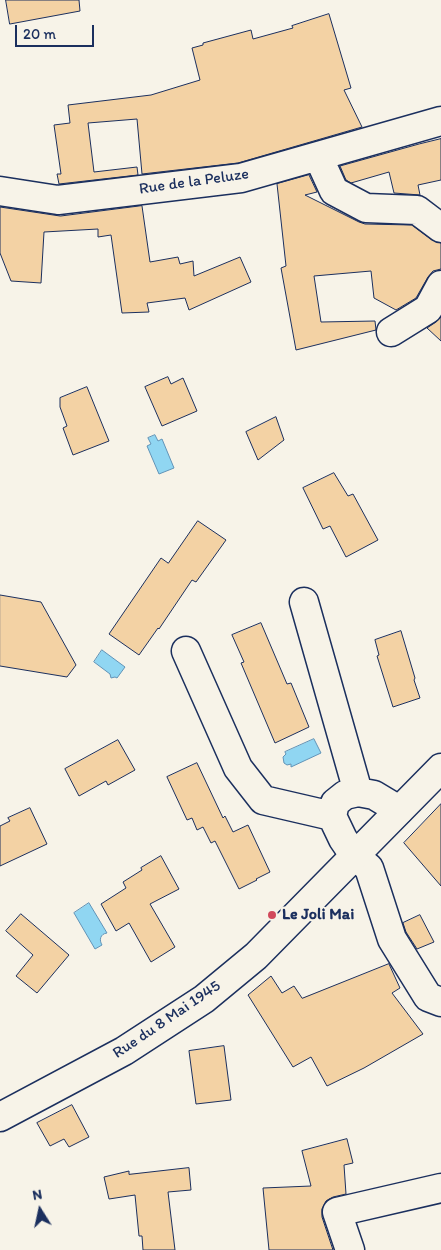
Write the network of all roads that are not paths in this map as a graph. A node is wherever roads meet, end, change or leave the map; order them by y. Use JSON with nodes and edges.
{"nodes":[{"id":1,"x":441,"y":121,"type":"edge"},
{"id":2,"x":318,"y":156,"type":"junction"},
{"id":3,"x":0,"y":191,"type":"edge"},
{"id":4,"x":441,"y":228,"type":"edge"},
{"id":5,"x":441,"y":285,"type":"edge"},
{"id":6,"x":391,"y":332,"type":"dead end"},
{"id":7,"x":304,"y":602,"type":"dead end"},
{"id":8,"x":186,"y":651,"type":"dead end"},
{"id":9,"x":441,"y":768,"type":"edge"},
{"id":10,"x":358,"y":792,"type":"junction"},
{"id":11,"x":399,"y":810,"type":"junction"},
{"id":12,"x":332,"y":816,"type":"junction"},
{"id":13,"x":354,"y":855,"type":"junction"},
{"id":14,"x":441,"y":1002,"type":"edge"},
{"id":15,"x":0,"y":1117,"type":"edge"},
{"id":16,"x":441,"y":1188,"type":"edge"},
{"id":17,"x":350,"y":1250,"type":"edge"}],
"edges":[{"from":1,"to":2,"type":"street","name":"Rue de la Peluze"},
{"from":2,"to":3,"type":"street","name":"Rue de la Peluze"},
{"from":2,"to":4,"type":"street"},
{"from":5,"to":6,"type":"street"},
{"from":7,"to":10,"type":"street"},
{"from":8,"to":12,"type":"street"},
{"from":9,"to":11,"type":"street","name":"Rue du 8 Mai 1945"},
{"from":10,"to":11,"type":"street"},
{"from":10,"to":12,"type":"street"},
{"from":11,"to":13,"type":"street","name":"Rue du 8 Mai 1945"},
{"from":12,"to":13,"type":"street"},
{"from":13,"to":14,"type":"street"},
{"from":13,"to":15,"type":"street","name":"Rue du 8 Mai 1945"},
{"from":16,"to":17,"type":"street"}]}
